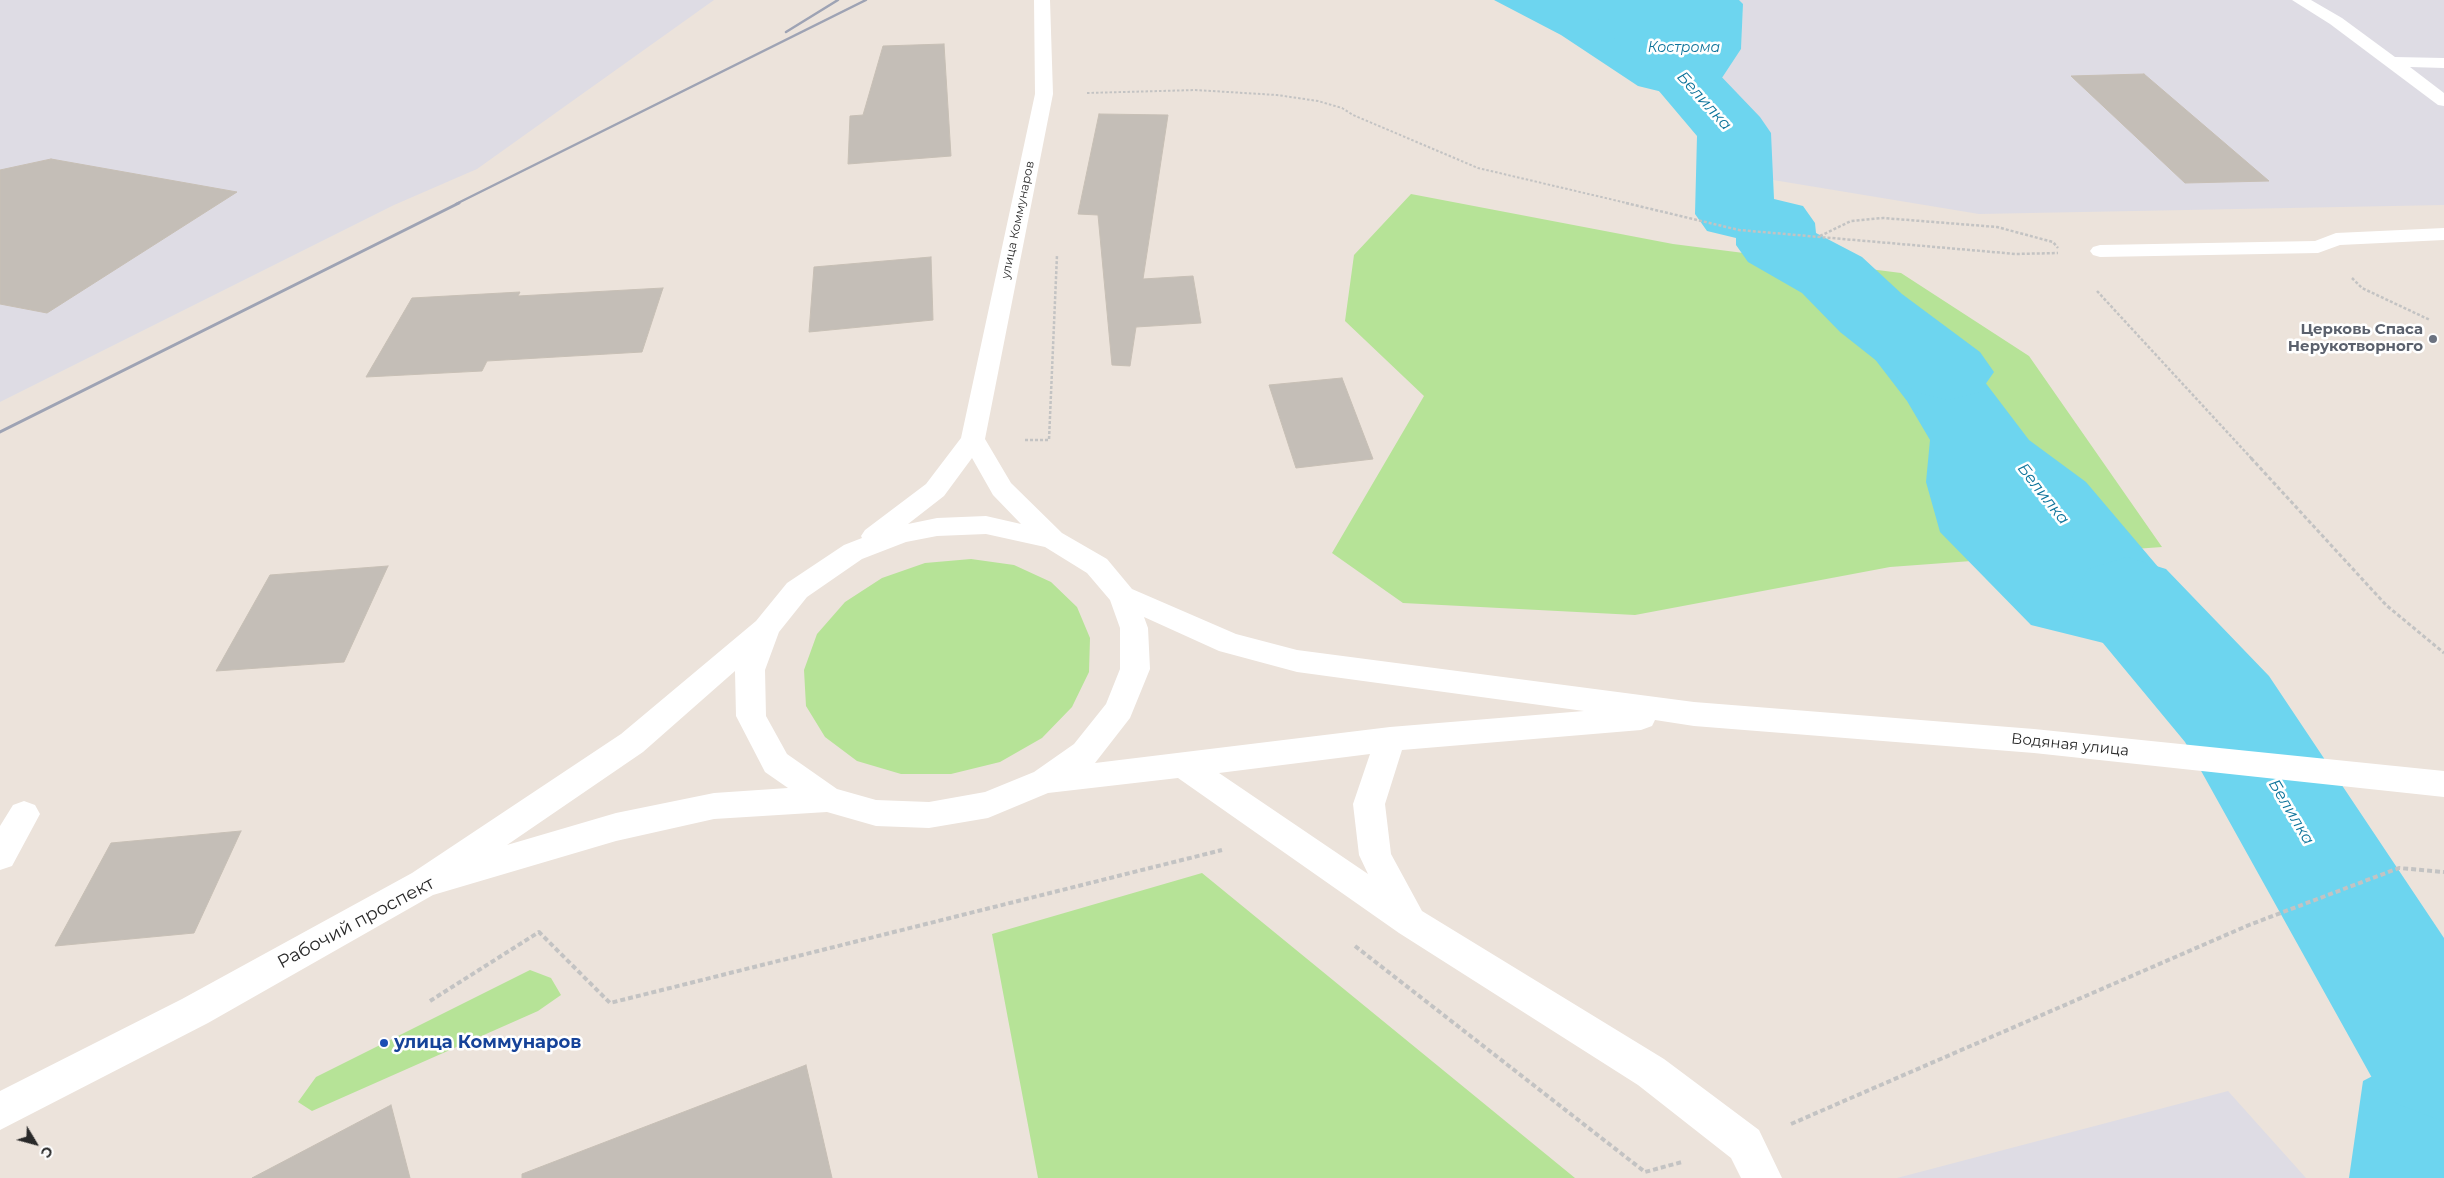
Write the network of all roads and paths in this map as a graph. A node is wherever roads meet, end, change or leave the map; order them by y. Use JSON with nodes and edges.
{"nodes":[{"id":1,"x":1042,"y":0,"type":"edge"},
{"id":2,"x":2300,"y":0,"type":"edge"},
{"id":3,"x":2391,"y":62,"type":"junction"},
{"id":4,"x":2444,"y":63,"type":"edge"},
{"id":5,"x":1044,"y":94,"type":"junction"},
{"id":6,"x":2444,"y":102,"type":"edge"},
{"id":7,"x":2444,"y":234,"type":"edge"},
{"id":8,"x":1819,"y":236,"type":"junction"},
{"id":9,"x":2327,"y":243,"type":"junction"},
{"id":10,"x":2100,"y":251,"type":"dead end"},
{"id":11,"x":1058,"y":252,"type":"dead end"},
{"id":12,"x":2062,"y":252,"type":"dead end"},
{"id":13,"x":2052,"y":253,"type":"dead end"},
{"id":14,"x":2096,"y":289,"type":"dead end"},
{"id":15,"x":2430,"y":320,"type":"dead end"},
{"id":16,"x":973,"y":439,"type":"junction"},
{"id":17,"x":1053,"y":540,"type":"junction"},
{"id":18,"x":853,"y":552,"type":"junction"},
{"id":19,"x":1122,"y":596,"type":"junction"},
{"id":20,"x":766,"y":628,"type":"junction"},
{"id":21,"x":2444,"y":653,"type":"edge"},
{"id":22,"x":1694,"y":714,"type":"junction"},
{"id":23,"x":1390,"y":739,"type":"junction"},
{"id":24,"x":1182,"y":764,"type":"junction"},
{"id":25,"x":1045,"y":781,"type":"junction"},
{"id":26,"x":2444,"y":784,"type":"edge"},
{"id":27,"x":827,"y":799,"type":"junction"},
{"id":28,"x":24,"y":814,"type":"dead end"},
{"id":29,"x":1230,"y":848,"type":"dead end"},
{"id":30,"x":0,"y":856,"type":"edge"},
{"id":31,"x":2444,"y":872,"type":"edge"},
{"id":32,"x":424,"y":883,"type":"junction"},
{"id":33,"x":1411,"y":922,"type":"junction"},
{"id":34,"x":1348,"y":940,"type":"dead end"},
{"id":35,"x":430,"y":1001,"type":"dead end"},
{"id":36,"x":0,"y":1111,"type":"edge"},
{"id":37,"x":1744,"y":1144,"type":"junction"},
{"id":38,"x":1762,"y":1178,"type":"edge"}],
"edges":[{"from":1,"to":5,"type":"street","name":"улица Коммунаров"},
{"from":2,"to":3,"type":"street"},
{"from":3,"to":4,"type":"street"},
{"from":3,"to":6,"type":"street"},
{"from":5,"to":8,"type":"path"},
{"from":5,"to":16,"type":"street","name":"улица Коммунаров"},
{"from":7,"to":9,"type":"street"},
{"from":8,"to":12,"type":"path"},
{"from":8,"to":13,"type":"path"},
{"from":9,"to":10,"type":"street"},
{"from":9,"to":15,"type":"path"},
{"from":11,"to":16,"type":"path"},
{"from":14,"to":21,"type":"path"},
{"from":16,"to":17,"type":"street"},
{"from":16,"to":18,"type":"street"},
{"from":17,"to":18,"type":"street"},
{"from":17,"to":19,"type":"street"},
{"from":18,"to":20,"type":"street"},
{"from":19,"to":22,"type":"street"},
{"from":19,"to":25,"type":"street"},
{"from":20,"to":27,"type":"street"},
{"from":20,"to":32,"type":"street"},
{"from":22,"to":23,"type":"street"},
{"from":22,"to":26,"type":"street","name":"Водяная улица"},
{"from":23,"to":24,"type":"street"},
{"from":23,"to":33,"type":"street"},
{"from":24,"to":25,"type":"street"},
{"from":24,"to":33,"type":"street"},
{"from":25,"to":27,"type":"street"},
{"from":27,"to":32,"type":"street","name":"Рабочий проспект"},
{"from":28,"to":30,"type":"street"},
{"from":29,"to":35,"type":"path"},
{"from":31,"to":37,"type":"path"},
{"from":32,"to":36,"type":"street","name":"Рабочий проспект"},
{"from":33,"to":37,"type":"street"},
{"from":34,"to":37,"type":"path"},
{"from":37,"to":38,"type":"street"}]}
